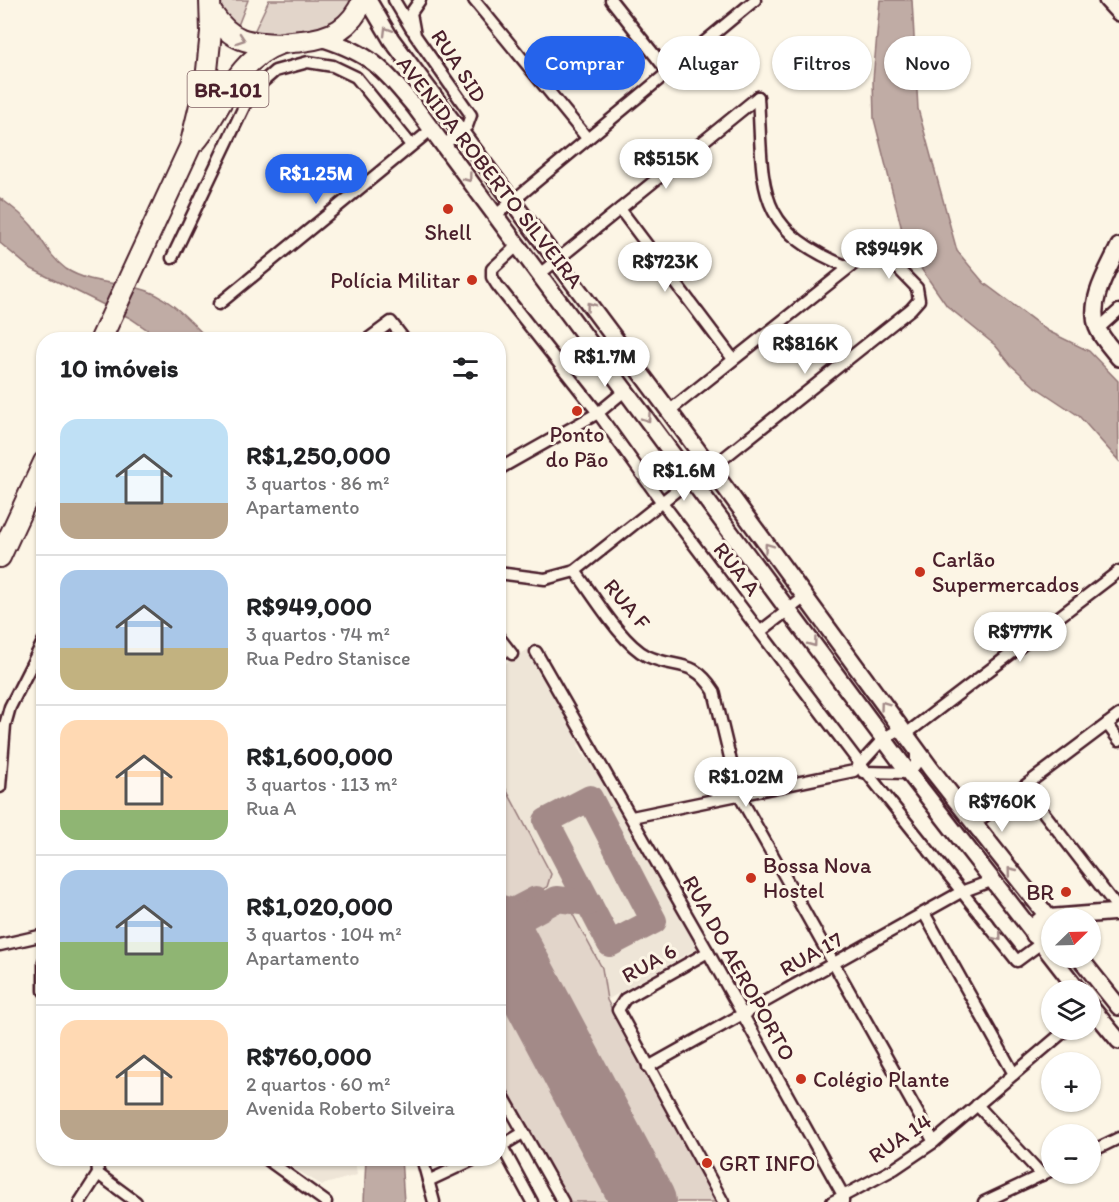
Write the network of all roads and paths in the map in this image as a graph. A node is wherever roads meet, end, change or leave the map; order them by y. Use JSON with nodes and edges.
{"nodes":[{"id":1,"x":366,"y":0,"type":"edge"},
{"id":2,"x":394,"y":0,"type":"edge"},
{"id":3,"x":420,"y":0,"type":"edge"},
{"id":4,"x":474,"y":0,"type":"edge"},
{"id":5,"x":611,"y":0,"type":"edge"},
{"id":6,"x":1107,"y":0,"type":"edge"},
{"id":7,"x":751,"y":1,"type":"edge"},
{"id":8,"x":211,"y":6,"type":"edge"},
{"id":9,"x":1119,"y":13,"type":"edge"},
{"id":10,"x":415,"y":35,"type":"junction"},
{"id":11,"x":710,"y":36,"type":"edge"},
{"id":12,"x":324,"y":39,"type":"junction"},
{"id":13,"x":280,"y":44,"type":"junction"},
{"id":14,"x":657,"y":58,"type":"edge"},
{"id":15,"x":657,"y":81,"type":"edge"},
{"id":16,"x":432,"y":129,"type":"junction"},
{"id":17,"x":460,"y":132,"type":"junction"},
{"id":18,"x":587,"y":138,"type":"junction"},
{"id":19,"x":411,"y":145,"type":"junction"},
{"id":20,"x":444,"y":145,"type":"junction"},
{"id":21,"x":190,"y":147,"type":"junction"},
{"id":22,"x":512,"y":202,"type":"junction"},
{"id":23,"x":620,"y":209,"type":"junction"},
{"id":24,"x":496,"y":215,"type":"junction"},
{"id":25,"x":519,"y":244,"type":"junction"},
{"id":26,"x":1119,"y":246,"type":"edge"},
{"id":27,"x":172,"y":258,"type":"dead end"},
{"id":28,"x":556,"y":261,"type":"junction"},
{"id":29,"x":848,"y":267,"type":"junction"},
{"id":30,"x":541,"y":273,"type":"junction"},
{"id":31,"x":219,"y":304,"type":"dead end"},
{"id":32,"x":1119,"y":310,"type":"edge"},
{"id":33,"x":1098,"y":329,"type":"junction"},
{"id":34,"x":105,"y":332,"type":"edge"},
{"id":35,"x":377,"y":332,"type":"edge"},
{"id":36,"x":399,"y":332,"type":"edge"},
{"id":37,"x":1119,"y":358,"type":"edge"},
{"id":38,"x":733,"y":359,"type":"junction"},
{"id":39,"x":627,"y":389,"type":"junction"},
{"id":40,"x":669,"y":411,"type":"junction"},
{"id":41,"x":598,"y":413,"type":"junction"},
{"id":42,"x":506,"y":465,"type":"edge"},
{"id":43,"x":710,"y":469,"type":"junction"},
{"id":44,"x":36,"y":479,"type":"edge"},
{"id":45,"x":691,"y":479,"type":"junction"},
{"id":46,"x":722,"y":485,"type":"junction"},
{"id":47,"x":707,"y":500,"type":"junction"},
{"id":48,"x":661,"y":501,"type":"junction"},
{"id":49,"x":0,"y":557,"type":"edge"},
{"id":50,"x":575,"y":571,"type":"junction"},
{"id":51,"x":1118,"y":571,"type":"edge"},
{"id":52,"x":506,"y":574,"type":"edge"},
{"id":53,"x":805,"y":597,"type":"junction"},
{"id":54,"x":789,"y":610,"type":"junction"},
{"id":55,"x":761,"y":631,"type":"junction"},
{"id":56,"x":506,"y":646,"type":"edge"},
{"id":57,"x":536,"y":652,"type":"dead end"},
{"id":58,"x":512,"y":654,"type":"dead end"},
{"id":59,"x":36,"y":656,"type":"edge"},
{"id":60,"x":1119,"y":715,"type":"edge"},
{"id":61,"x":1107,"y":724,"type":"junction"},
{"id":62,"x":906,"y":735,"type":"junction"},
{"id":63,"x":884,"y":738,"type":"junction"},
{"id":64,"x":1119,"y":740,"type":"edge"},
{"id":65,"x":916,"y":750,"type":"junction"},
{"id":66,"x":860,"y":769,"type":"junction"},
{"id":67,"x":909,"y":773,"type":"junction"},
{"id":68,"x":0,"y":787,"type":"edge"},
{"id":69,"x":1024,"y":787,"type":"junction"},
{"id":70,"x":739,"y":795,"type":"junction"},
{"id":71,"x":632,"y":817,"type":"junction"},
{"id":72,"x":974,"y":824,"type":"junction"},
{"id":73,"x":991,"y":881,"type":"junction"},
{"id":74,"x":961,"y":892,"type":"junction"},
{"id":75,"x":1041,"y":908,"type":"edge"},
{"id":76,"x":1119,"y":911,"type":"edge"},
{"id":77,"x":924,"y":913,"type":"junction"},
{"id":78,"x":1101,"y":913,"type":"edge"},
{"id":79,"x":1041,"y":920,"type":"edge"},
{"id":80,"x":1119,"y":920,"type":"edge"},
{"id":81,"x":1101,"y":923,"type":"edge"},
{"id":82,"x":1041,"y":935,"type":"edge"},
{"id":83,"x":36,"y":937,"type":"edge"},
{"id":84,"x":1041,"y":939,"type":"edge"},
{"id":85,"x":1041,"y":941,"type":"edge"},
{"id":86,"x":0,"y":945,"type":"edge"},
{"id":87,"x":708,"y":952,"type":"junction"},
{"id":88,"x":835,"y":963,"type":"junction"},
{"id":89,"x":1088,"y":968,"type":"edge"},
{"id":90,"x":1119,"y":1007,"type":"edge"},
{"id":91,"x":743,"y":1014,"type":"junction"},
{"id":92,"x":1101,"y":1019,"type":"edge"},
{"id":93,"x":1054,"y":1040,"type":"edge"},
{"id":94,"x":1119,"y":1041,"type":"edge"},
{"id":95,"x":648,"y":1067,"type":"junction"},
{"id":96,"x":1014,"y":1074,"type":"junction"},
{"id":97,"x":506,"y":1102,"type":"edge"},
{"id":98,"x":977,"y":1105,"type":"junction"},
{"id":99,"x":523,"y":1133,"type":"junction"},
{"id":100,"x":1119,"y":1138,"type":"edge"},
{"id":101,"x":506,"y":1141,"type":"edge"},
{"id":102,"x":934,"y":1142,"type":"junction"},
{"id":103,"x":1101,"y":1147,"type":"edge"},
{"id":104,"x":506,"y":1156,"type":"edge"},
{"id":105,"x":98,"y":1166,"type":"edge"},
{"id":106,"x":276,"y":1166,"type":"edge"},
{"id":107,"x":424,"y":1166,"type":"edge"},
{"id":108,"x":460,"y":1166,"type":"edge"},
{"id":109,"x":1041,"y":1166,"type":"edge"},
{"id":110,"x":98,"y":1174,"type":"junction"},
{"id":111,"x":1041,"y":1175,"type":"edge"},
{"id":112,"x":428,"y":1181,"type":"junction"},
{"id":113,"x":843,"y":1199,"type":"edge"},
{"id":114,"x":80,"y":1202,"type":"edge"},
{"id":115,"x":136,"y":1202,"type":"edge"},
{"id":116,"x":326,"y":1202,"type":"edge"},
{"id":117,"x":434,"y":1202,"type":"edge"},
{"id":118,"x":532,"y":1202,"type":"edge"},
{"id":119,"x":563,"y":1202,"type":"edge"},
{"id":120,"x":723,"y":1202,"type":"edge"},
{"id":121,"x":832,"y":1202,"type":"edge"},
{"id":122,"x":984,"y":1202,"type":"edge"}],
"edges":[{"from":1,"to":12,"type":"highway","number":"BR-101"},
{"from":17,"to":1,"type":"street","name":"AVENIDA ROBERTO SILVEIRA","one_way":true},
{"from":2,"to":10,"type":"street"},
{"from":3,"to":10,"type":"street","name":"RUA SID"},
{"from":4,"to":18,"type":"street"},
{"from":5,"to":14,"type":"street"},
{"from":6,"to":9,"type":"street"},
{"from":7,"to":11,"type":"street"},
{"from":8,"to":13,"type":"highway","one_way":true},
{"from":8,"to":21,"type":"highway","number":"BR-101"},
{"from":10,"to":17,"type":"street","name":"RUA SID"},
{"from":12,"to":13,"type":"highway","number":"BR-101"},
{"from":12,"to":16,"type":"street","name":"AVENIDA ROBERTO SILVEIRA"},
{"from":13,"to":21,"type":"highway","number":"BR-101"},
{"from":15,"to":18,"type":"street"},
{"from":16,"to":19,"type":"street"},
{"from":16,"to":20,"type":"street","name":"AVENIDA ROBERTO SILVEIRA"},
{"from":17,"to":20,"type":"street","name":"RUA SID"},
{"from":17,"to":22,"type":"street","name":"AVENIDA ROBERTO SILVEIRA"},
{"from":18,"to":22,"type":"street"},
{"from":19,"to":27,"type":"street"},
{"from":19,"to":31,"type":"street"},
{"from":20,"to":24,"type":"street","name":"AVENIDA ROBERTO SILVEIRA","one_way":true},
{"from":21,"to":34,"type":"highway","number":"BR-101"},
{"from":22,"to":24,"type":"street"},
{"from":22,"to":28,"type":"street","name":"AVENIDA ROBERTO SILVEIRA"},
{"from":23,"to":28,"type":"street"},
{"from":23,"to":29,"type":"street"},
{"from":23,"to":38,"type":"street"},
{"from":24,"to":25,"type":"street","name":"AVENIDA ROBERTO SILVEIRA"},
{"from":25,"to":30,"type":"street","name":"AVENIDA ROBERTO SILVEIRA"},
{"from":25,"to":41,"type":"street","name":"RUA A"},
{"from":26,"to":33,"type":"street"},
{"from":28,"to":30,"type":"street"},
{"from":40,"to":28,"type":"street","name":"AVENIDA ROBERTO SILVEIRA","one_way":true},
{"from":29,"to":38,"type":"street"},
{"from":29,"to":43,"type":"street"},
{"from":30,"to":39,"type":"street","name":"AVENIDA ROBERTO SILVEIRA"},
{"from":32,"to":33,"type":"street"},
{"from":33,"to":37,"type":"street"},
{"from":35,"to":36,"type":"street"},
{"from":38,"to":40,"type":"street"},
{"from":39,"to":41,"type":"street"},
{"from":39,"to":45,"type":"street","name":"AVENIDA ROBERTO SILVEIRA","one_way":true},
{"from":40,"to":43,"type":"street","name":"AVENIDA ROBERTO SILVEIRA"},
{"from":41,"to":42,"type":"street"},
{"from":41,"to":48,"type":"street","name":"RUA A"},
{"from":43,"to":45,"type":"street"},
{"from":43,"to":46,"type":"street","name":"AVENIDA ROBERTO SILVEIRA"},
{"from":44,"to":49,"type":"highway"},
{"from":45,"to":47,"type":"street","name":"AVENIDA ROBERTO SILVEIRA"},
{"from":45,"to":48,"type":"street"},
{"from":46,"to":47,"type":"street"},
{"from":53,"to":46,"type":"street","name":"AVENIDA ROBERTO SILVEIRA","one_way":true},
{"from":47,"to":54,"type":"street","name":"AVENIDA ROBERTO SILVEIRA"},
{"from":48,"to":50,"type":"street"},
{"from":48,"to":55,"type":"street","name":"RUA A"},
{"from":50,"to":52,"type":"street"},
{"from":50,"to":70,"type":"street","name":"RUA F"},
{"from":51,"to":62,"type":"street"},
{"from":53,"to":54,"type":"street"},
{"from":62,"to":53,"type":"street","name":"AVENIDA ROBERTO SILVEIRA","one_way":true},
{"from":54,"to":55,"type":"street"},
{"from":54,"to":63,"type":"street","name":"AVENIDA ROBERTO SILVEIRA","one_way":true},
{"from":55,"to":66,"type":"street","name":"RUA A"},
{"from":56,"to":58,"type":"street"},
{"from":57,"to":71,"type":"street","name":"RUA DO AEROPORTO"},
{"from":59,"to":68,"type":"street"},
{"from":60,"to":61,"type":"street"},
{"from":61,"to":64,"type":"street"},
{"from":61,"to":69,"type":"street"},
{"from":62,"to":63,"type":"street"},
{"from":62,"to":65,"type":"street","name":"AVENIDA ROBERTO SILVEIRA"},
{"from":63,"to":66,"type":"street"},
{"from":63,"to":67,"type":"street","name":"AVENIDA ROBERTO SILVEIRA"},
{"from":65,"to":67,"type":"street"},
{"from":65,"to":72,"type":"street","name":"AVENIDA ROBERTO SILVEIRA"},
{"from":66,"to":67,"type":"street"},
{"from":66,"to":70,"type":"street"},
{"from":66,"to":74,"type":"street","name":"RUA A"},
{"from":67,"to":73,"type":"street","name":"AVENIDA ROBERTO SILVEIRA"},
{"from":69,"to":72,"type":"street"},
{"from":69,"to":76,"type":"street"},
{"from":70,"to":71,"type":"street"},
{"from":70,"to":88,"type":"street","name":"RUA F"},
{"from":71,"to":87,"type":"street","name":"RUA DO AEROPORTO"},
{"from":75,"to":72,"type":"street","name":"AVENIDA ROBERTO SILVEIRA","one_way":true},
{"from":73,"to":74,"type":"street"},
{"from":73,"to":84,"type":"street","name":"AVENIDA ROBERTO SILVEIRA"},
{"from":74,"to":77,"type":"street","name":"RUA 17"},
{"from":74,"to":85,"type":"street","name":"RUA A","one_way":true},
{"from":76,"to":78,"type":"street"},
{"from":77,"to":88,"type":"street","name":"RUA 17"},
{"from":77,"to":96,"type":"street"},
{"from":79,"to":82,"type":"street"},
{"from":80,"to":81,"type":"street"},
{"from":83,"to":86,"type":"street"},
{"from":87,"to":91,"type":"street","name":"RUA DO AEROPORTO"},
{"from":87,"to":95,"type":"street","name":"RUA 6"},
{"from":88,"to":91,"type":"street","name":"RUA 17"},
{"from":88,"to":102,"type":"street","name":"RUA F"},
{"from":89,"to":90,"type":"street"},
{"from":91,"to":95,"type":"street","name":"RUA 17"},
{"from":91,"to":113,"type":"street","name":"RUA DO AEROPORTO"},
{"from":92,"to":94,"type":"street"},
{"from":93,"to":96,"type":"street","name":"RUA 14"},
{"from":95,"to":120,"type":"street"},
{"from":96,"to":98,"type":"street","name":"RUA 14"},
{"from":97,"to":99,"type":"street"},
{"from":98,"to":102,"type":"street","name":"RUA 14"},
{"from":98,"to":109,"type":"street"},
{"from":99,"to":101,"type":"street"},
{"from":99,"to":119,"type":"street"},
{"from":100,"to":103,"type":"street"},
{"from":102,"to":113,"type":"street","name":"RUA 14"},
{"from":104,"to":118,"type":"street"},
{"from":105,"to":110,"type":"street"},
{"from":106,"to":116,"type":"street"},
{"from":107,"to":112,"type":"street"},
{"from":108,"to":112,"type":"street"},
{"from":110,"to":114,"type":"street"},
{"from":110,"to":115,"type":"street"},
{"from":111,"to":122,"type":"street"},
{"from":112,"to":117,"type":"street"},
{"from":113,"to":121,"type":"street","name":"RUA 14"}]}
